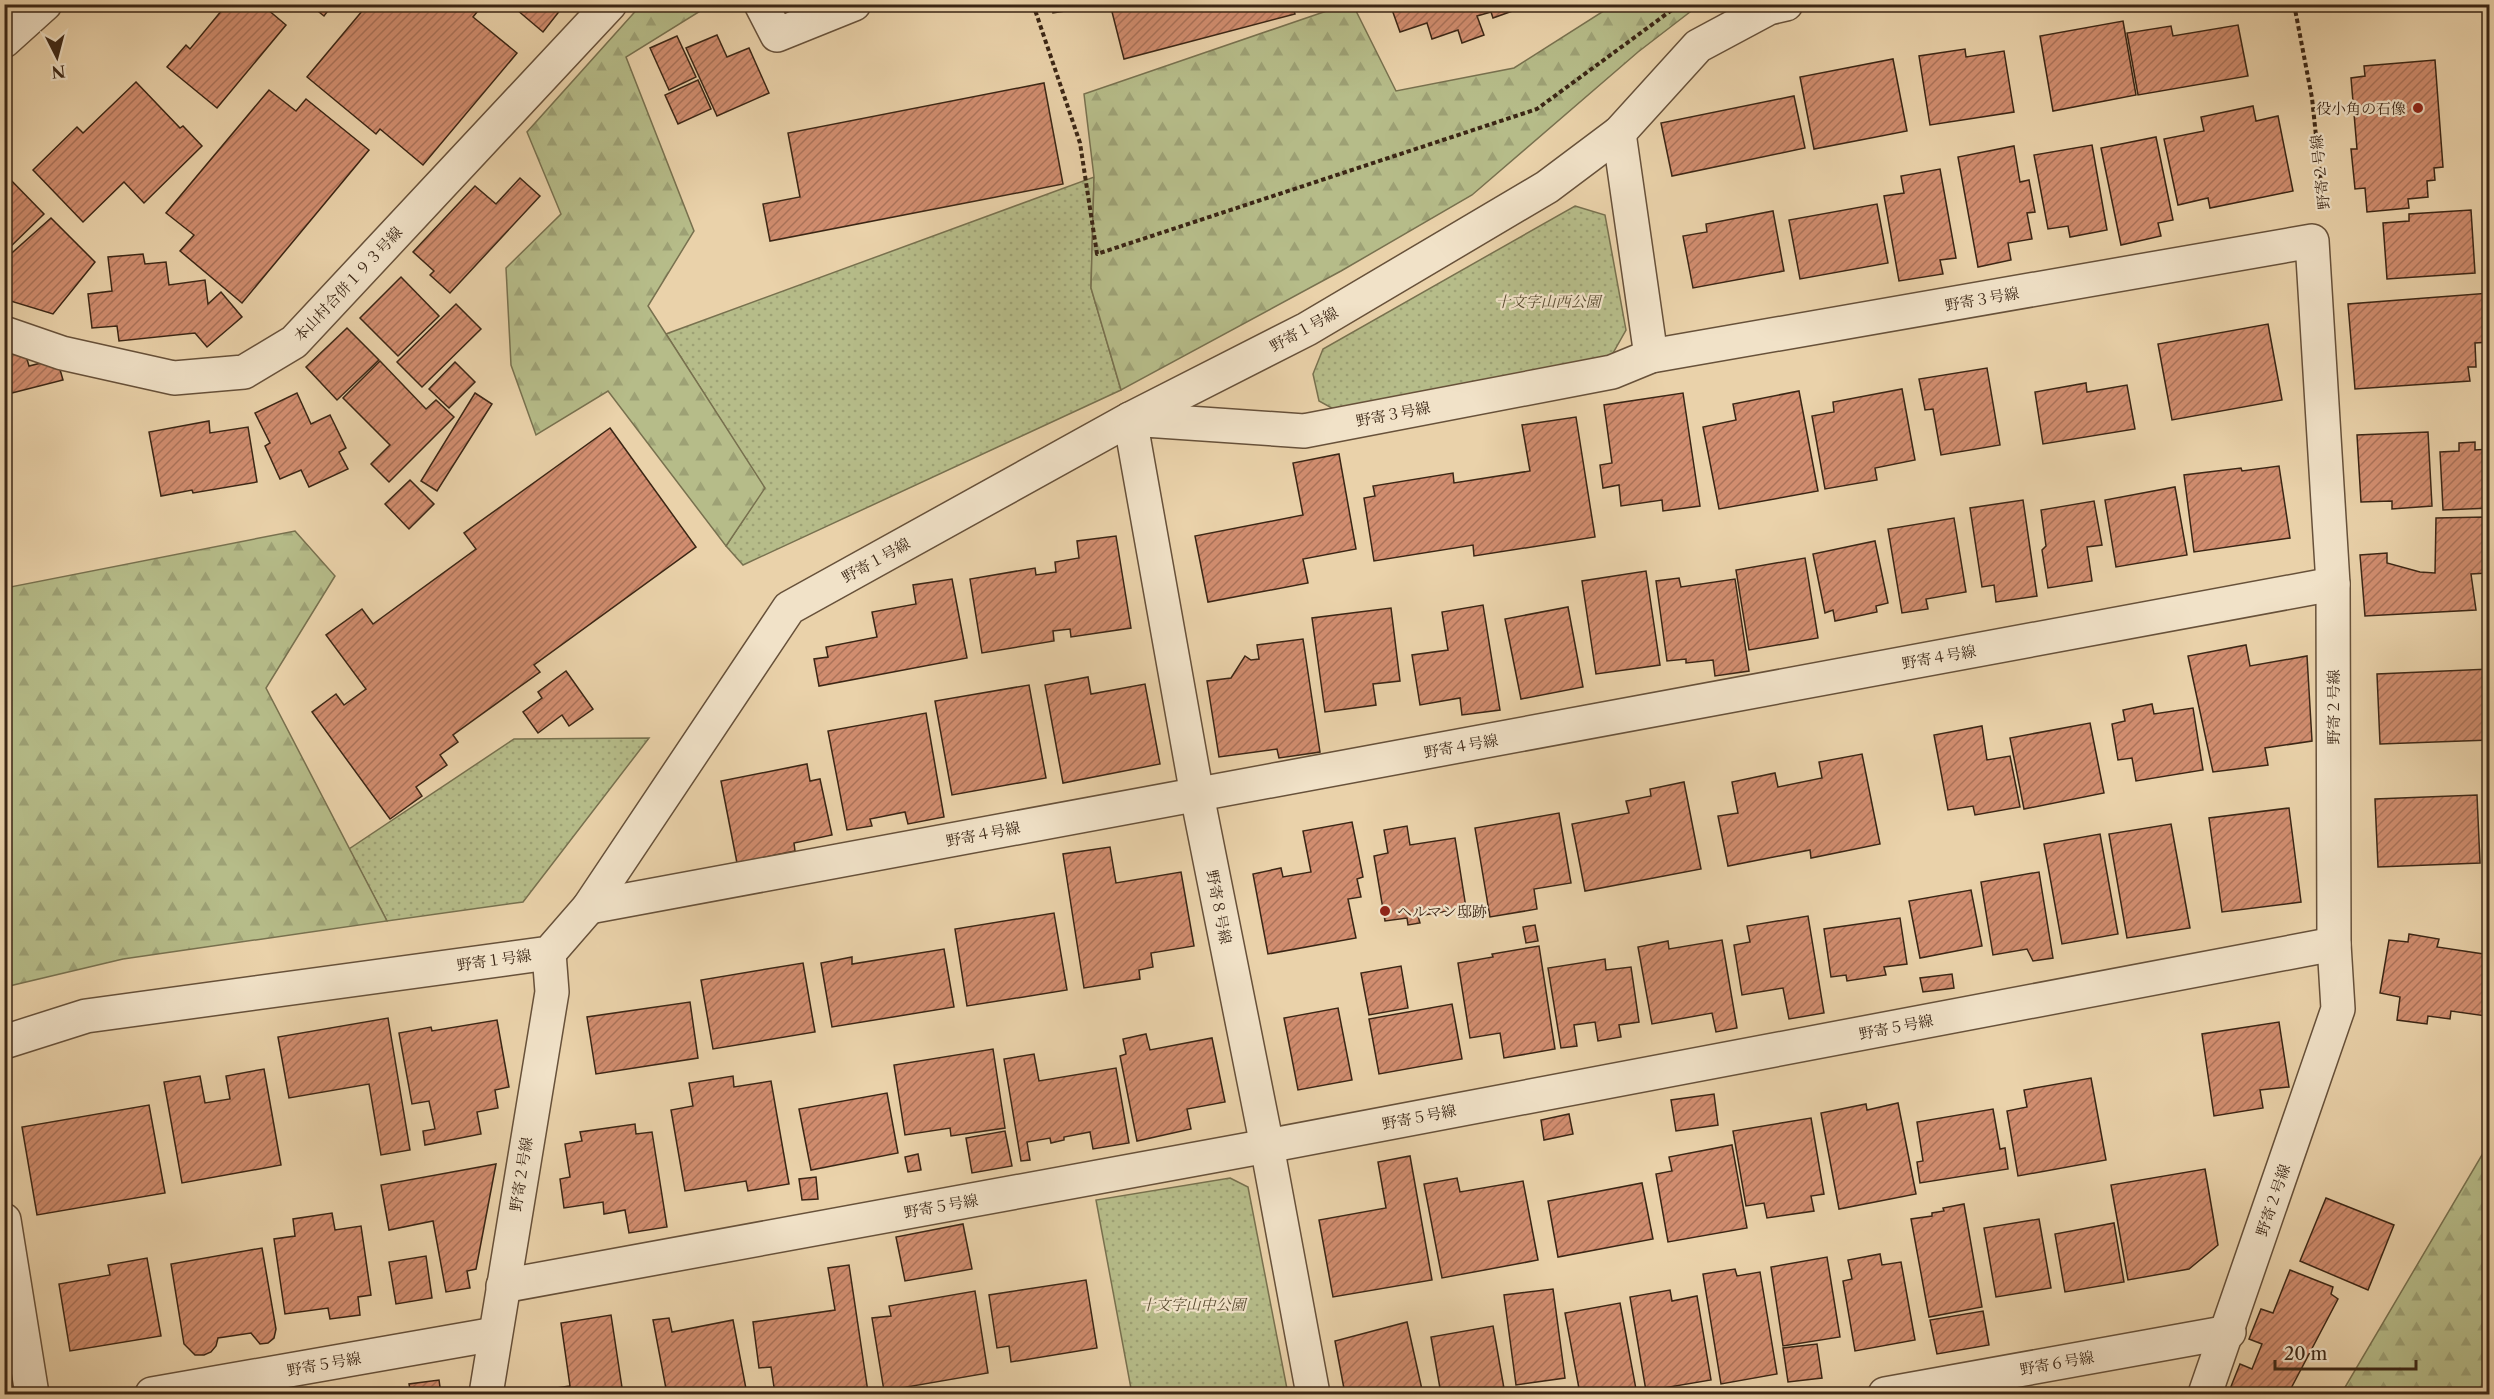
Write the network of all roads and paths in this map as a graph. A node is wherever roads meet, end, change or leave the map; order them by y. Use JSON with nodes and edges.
{"nodes":[{"id":1,"x":45,"y":4,"type":"edge"},
{"id":2,"x":610,"y":4,"type":"edge"},
{"id":3,"x":761,"y":4,"type":"edge"},
{"id":4,"x":855,"y":4,"type":"edge"},
{"id":5,"x":1033,"y":4,"type":"edge"},
{"id":6,"x":1680,"y":4,"type":"edge"},
{"id":7,"x":1786,"y":4,"type":"edge"},
{"id":8,"x":2294,"y":4,"type":"edge"},
{"id":9,"x":4,"y":41,"type":"edge"},
{"id":10,"x":1619,"y":133,"type":"junction"},
{"id":11,"x":2312,"y":241,"type":"junction"},
{"id":12,"x":4,"y":333,"type":"edge"},
{"id":13,"x":1651,"y":356,"type":"junction"},
{"id":14,"x":1130,"y":419,"type":"junction"},
{"id":15,"x":2333,"y":584,"type":"junction"},
{"id":16,"x":1197,"y":795,"type":"junction"},
{"id":17,"x":589,"y":907,"type":"junction"},
{"id":18,"x":2334,"y":944,"type":"junction"},
{"id":19,"x":549,"y":952,"type":"junction"},
{"id":20,"x":4,"y":1042,"type":"edge"},
{"id":21,"x":1267,"y":1146,"type":"junction"},
{"id":22,"x":4,"y":1220,"type":"edge"},
{"id":23,"x":503,"y":1286,"type":"junction"},
{"id":24,"x":2229,"y":1332,"type":"junction"},
{"id":25,"x":495,"y":1334,"type":"junction"},
{"id":26,"x":22,"y":1386,"type":"edge"},
{"id":27,"x":152,"y":1395,"type":"edge"},
{"id":28,"x":486,"y":1395,"type":"edge"},
{"id":29,"x":1313,"y":1395,"type":"edge"},
{"id":30,"x":1885,"y":1395,"type":"edge"},
{"id":31,"x":2205,"y":1395,"type":"edge"}],
"edges":[{"from":1,"to":9,"type":"street"},
{"from":2,"to":12,"type":"street","name":"本山村合併１９３号線"},
{"from":3,"to":4,"type":"street"},
{"from":5,"to":6,"type":"path"},
{"from":7,"to":10,"type":"street","name":"野寄１号線"},
{"from":8,"to":11,"type":"path","name":"野寄２号線"},
{"from":10,"to":13,"type":"street"},
{"from":10,"to":14,"type":"street","name":"野寄１号線"},
{"from":11,"to":13,"type":"street","name":"野寄３号線"},
{"from":11,"to":15,"type":"street","name":"野寄２号線"},
{"from":13,"to":14,"type":"street","name":"野寄３号線"},
{"from":14,"to":16,"type":"street","name":"野寄８号線"},
{"from":14,"to":17,"type":"street","name":"野寄１号線"},
{"from":15,"to":16,"type":"street","name":"野寄４号線"},
{"from":15,"to":18,"type":"street","name":"野寄２号線"},
{"from":16,"to":17,"type":"street","name":"野寄４号線"},
{"from":16,"to":21,"type":"street","name":"野寄８号線"},
{"from":17,"to":19,"type":"street","name":"野寄１号線"},
{"from":18,"to":21,"type":"street","name":"野寄５号線"},
{"from":18,"to":24,"type":"street","name":"野寄２号線"},
{"from":19,"to":20,"type":"street","name":"野寄１号線"},
{"from":19,"to":23,"type":"street","name":"野寄２号線"},
{"from":21,"to":23,"type":"street","name":"野寄５号線"},
{"from":21,"to":29,"type":"street","name":"野寄８号線"},
{"from":22,"to":26,"type":"street"},
{"from":23,"to":25,"type":"street","name":"野寄２号線"},
{"from":24,"to":30,"type":"street","name":"野寄６号線"},
{"from":24,"to":31,"type":"street","name":"野寄２号線"},
{"from":25,"to":27,"type":"street","name":"野寄５号線"},
{"from":25,"to":28,"type":"street","name":"野寄２号線"}]}
